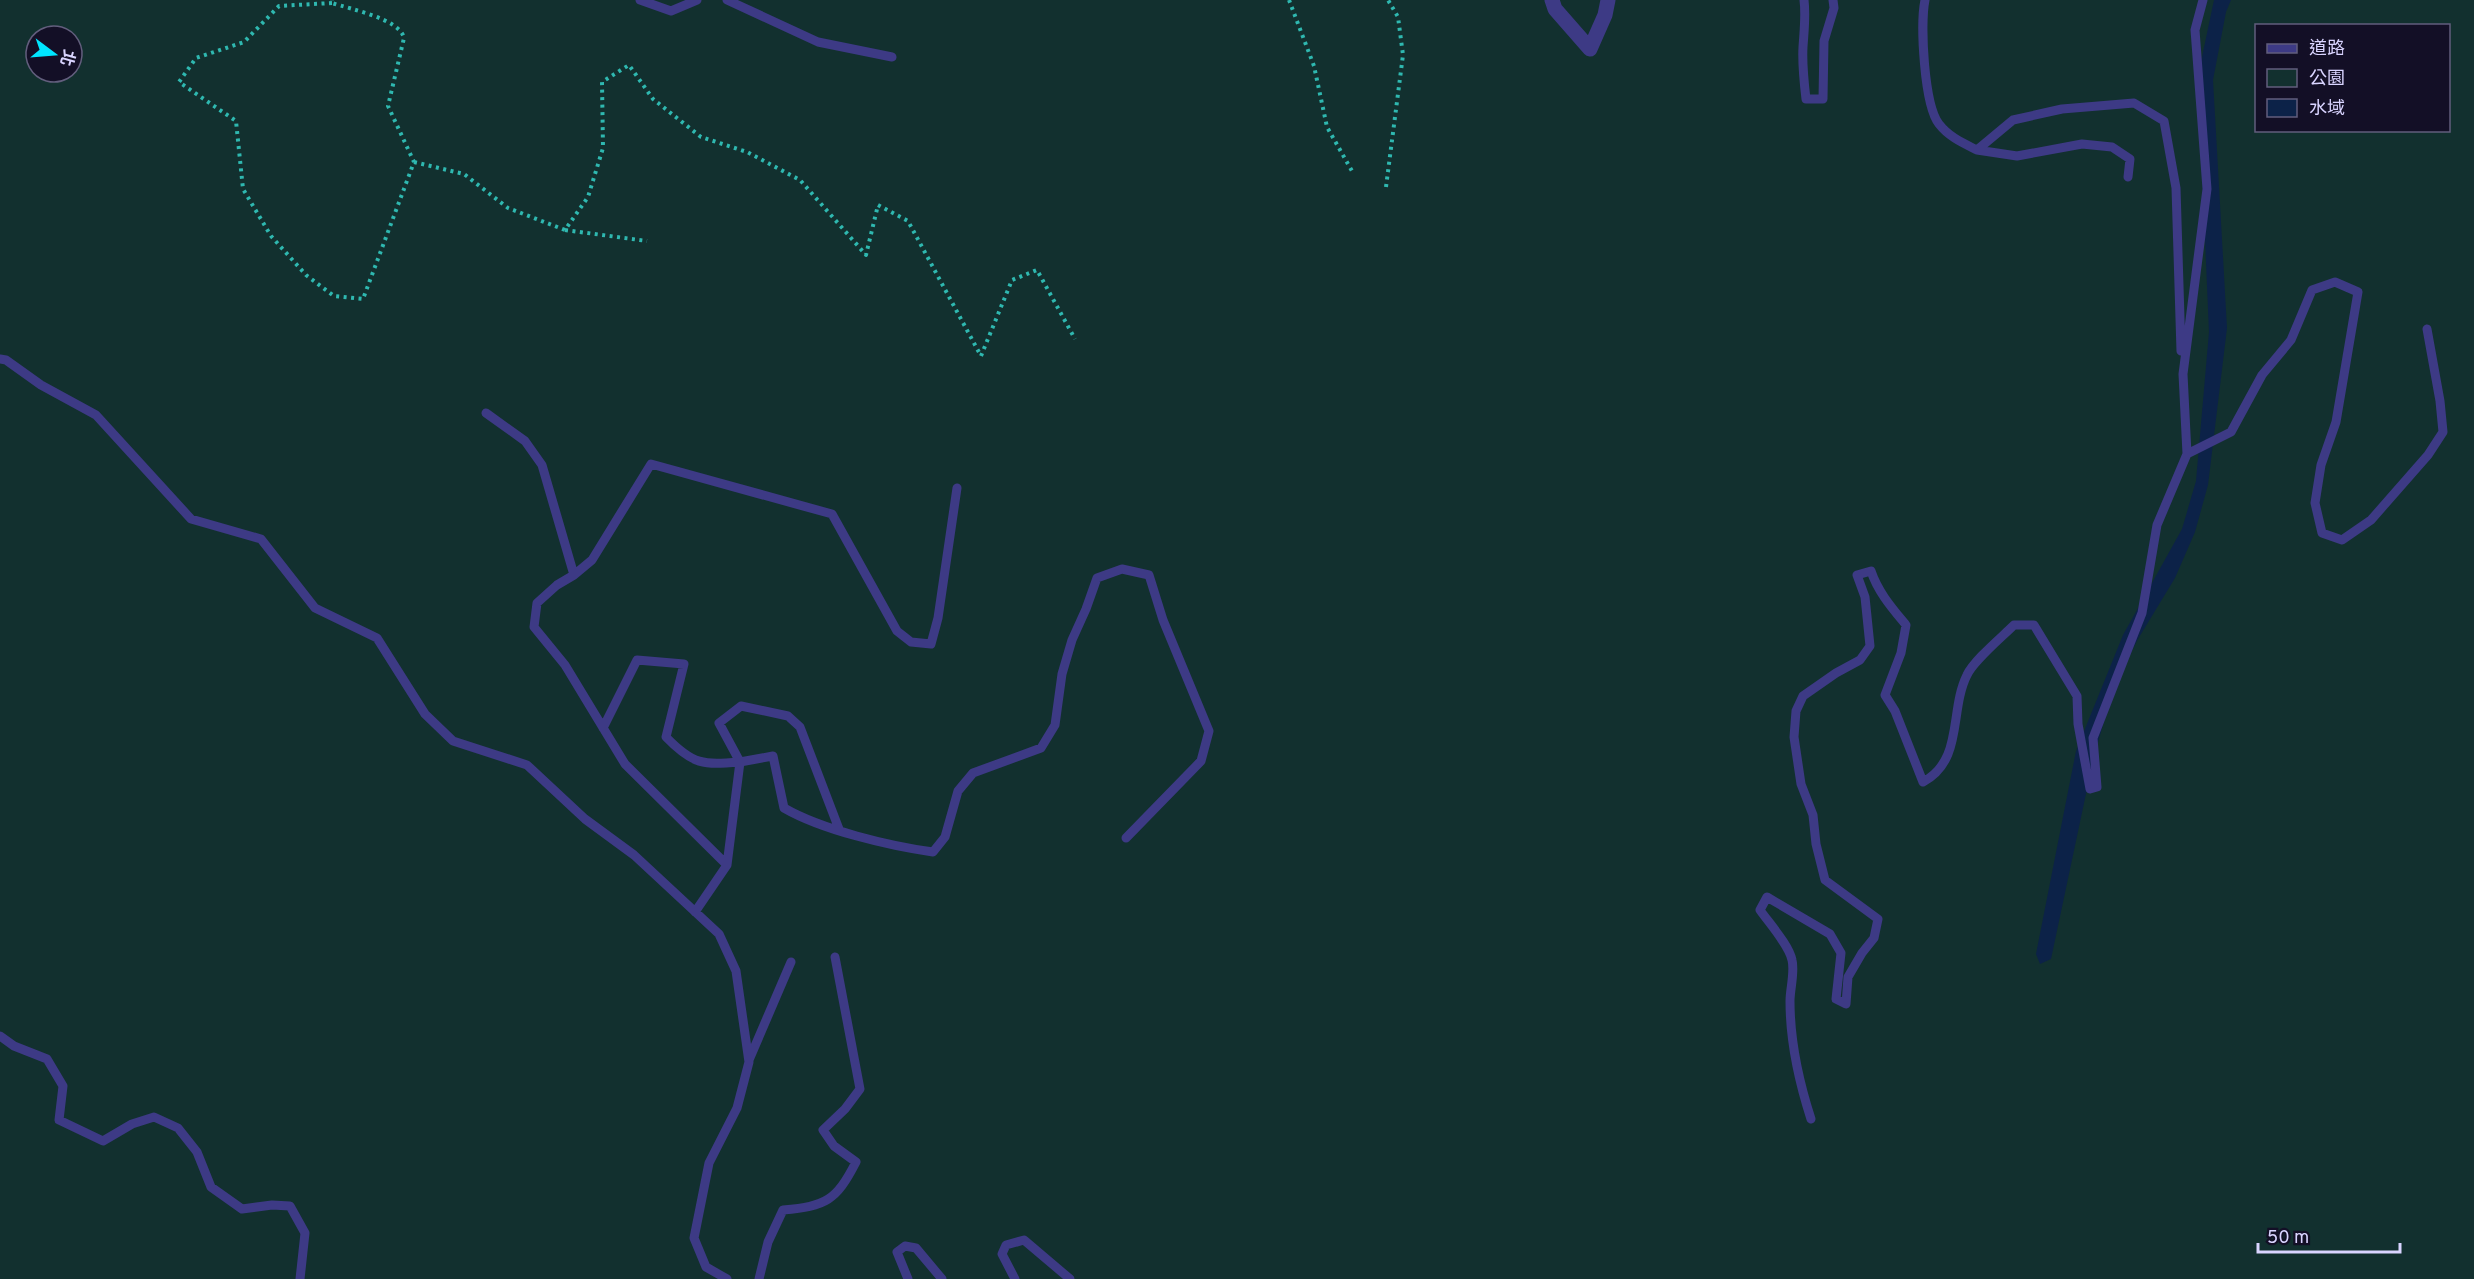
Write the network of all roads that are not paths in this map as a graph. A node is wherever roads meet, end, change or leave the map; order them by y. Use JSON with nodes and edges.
{"nodes":[{"id":1,"x":640,"y":0,"type":"edge"},
{"id":2,"x":697,"y":0,"type":"edge"},
{"id":3,"x":727,"y":0,"type":"edge"},
{"id":4,"x":1552,"y":0,"type":"edge"},
{"id":5,"x":1608,"y":0,"type":"edge"},
{"id":6,"x":1804,"y":0,"type":"edge"},
{"id":7,"x":1833,"y":0,"type":"edge"},
{"id":8,"x":1925,"y":0,"type":"edge"},
{"id":9,"x":2203,"y":0,"type":"edge"},
{"id":10,"x":892,"y":57,"type":"dead end"},
{"id":11,"x":1977,"y":150,"type":"junction"},
{"id":12,"x":2128,"y":177,"type":"dead end"},
{"id":13,"x":2427,"y":329,"type":"dead end"},
{"id":14,"x":0,"y":359,"type":"edge"},
{"id":15,"x":2183,"y":374,"type":"junction"},
{"id":16,"x":486,"y":413,"type":"dead end"},
{"id":17,"x":2187,"y":454,"type":"junction"},
{"id":18,"x":957,"y":488,"type":"dead end"},
{"id":19,"x":574,"y":575,"type":"junction"},
{"id":20,"x":603,"y":728,"type":"junction"},
{"id":21,"x":740,"y":762,"type":"junction"},
{"id":22,"x":839,"y":829,"type":"junction"},
{"id":23,"x":1126,"y":838,"type":"dead end"},
{"id":24,"x":727,"y":866,"type":"junction"},
{"id":25,"x":695,"y":912,"type":"junction"},
{"id":26,"x":835,"y":957,"type":"dead end"},
{"id":27,"x":791,"y":962,"type":"dead end"},
{"id":28,"x":0,"y":1036,"type":"edge"},
{"id":29,"x":748,"y":1062,"type":"junction"},
{"id":30,"x":1810,"y":1119,"type":"dead end"},
{"id":31,"x":300,"y":1279,"type":"edge"},
{"id":32,"x":727,"y":1279,"type":"edge"},
{"id":33,"x":759,"y":1279,"type":"edge"},
{"id":34,"x":908,"y":1279,"type":"edge"},
{"id":35,"x":942,"y":1279,"type":"edge"},
{"id":36,"x":1015,"y":1279,"type":"edge"},
{"id":37,"x":1070,"y":1279,"type":"edge"}],
"edges":[{"from":1,"to":2,"type":"lane"},
{"from":3,"to":10,"type":"lane"},
{"from":4,"to":5,"type":"street"},
{"from":6,"to":7,"type":"lane"},
{"from":8,"to":11,"type":"lane"},
{"from":9,"to":15,"type":"lane"},
{"from":11,"to":12,"type":"lane"},
{"from":11,"to":15,"type":"lane"},
{"from":13,"to":17,"type":"lane"},
{"from":14,"to":25,"type":"lane"},
{"from":15,"to":17,"type":"lane"},
{"from":16,"to":19,"type":"lane"},
{"from":17,"to":30,"type":"lane"},
{"from":18,"to":19,"type":"lane"},
{"from":19,"to":20,"type":"lane"},
{"from":20,"to":21,"type":"lane"},
{"from":20,"to":24,"type":"lane"},
{"from":21,"to":22,"type":"lane"},
{"from":21,"to":22,"type":"lane"},
{"from":21,"to":24,"type":"lane"},
{"from":22,"to":23,"type":"lane"},
{"from":24,"to":25,"type":"lane"},
{"from":25,"to":29,"type":"lane"},
{"from":26,"to":33,"type":"lane"},
{"from":27,"to":29,"type":"lane"},
{"from":28,"to":31,"type":"lane"},
{"from":29,"to":32,"type":"lane"},
{"from":34,"to":35,"type":"lane"},
{"from":36,"to":37,"type":"lane"}]}
